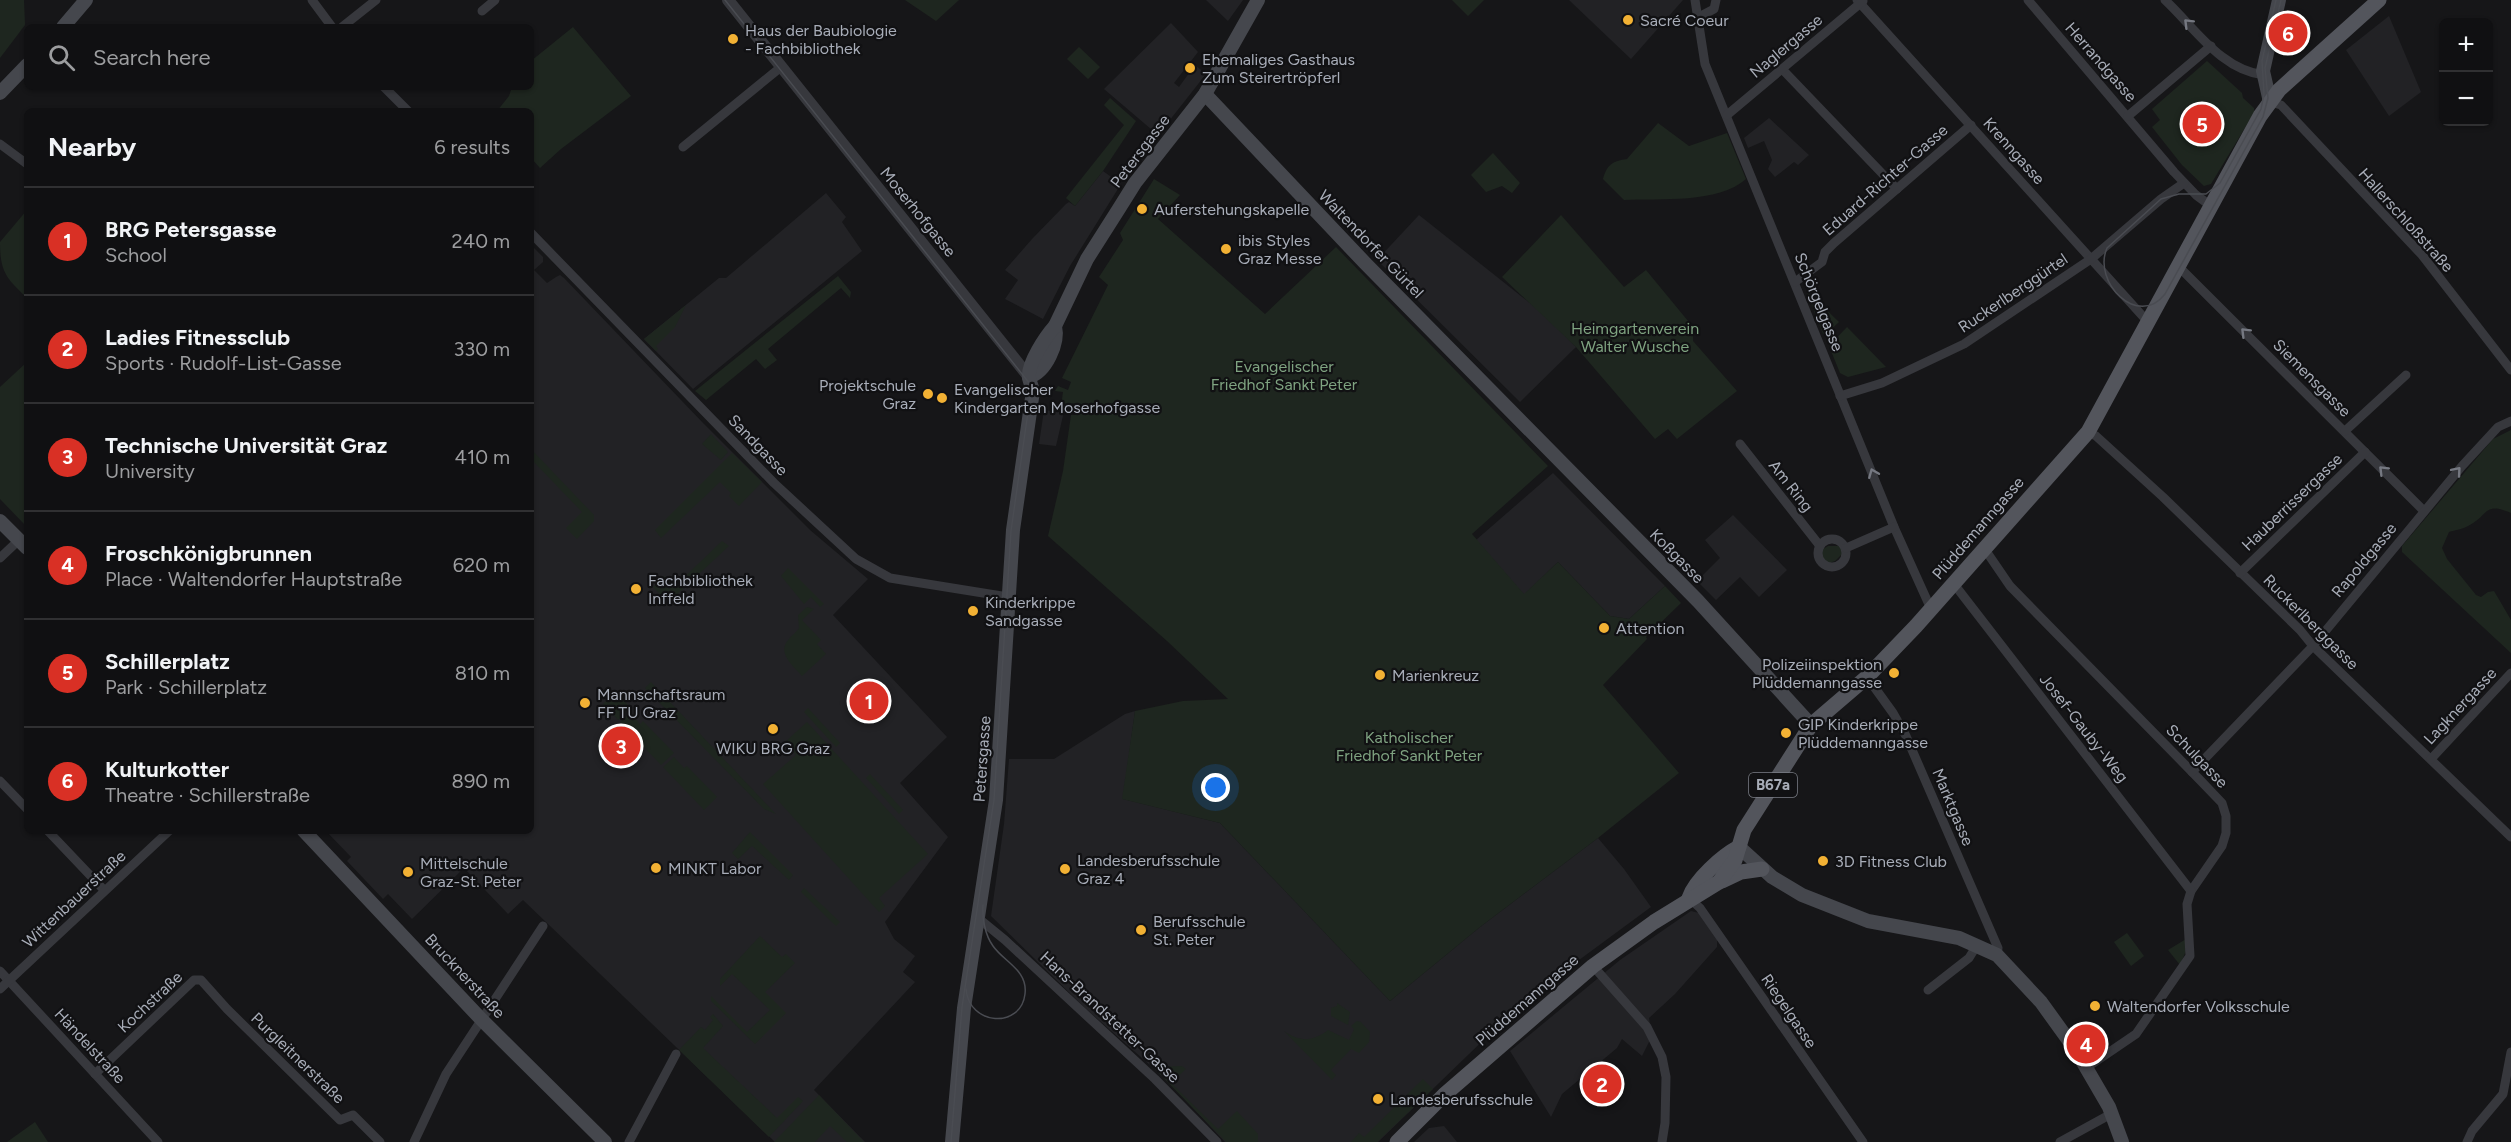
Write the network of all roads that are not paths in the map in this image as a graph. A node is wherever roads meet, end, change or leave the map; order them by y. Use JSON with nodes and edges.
{"nodes":[{"id":1,"x":86,"y":0,"type":"edge"},
{"id":2,"x":312,"y":0,"type":"edge"},
{"id":3,"x":376,"y":0,"type":"edge"},
{"id":4,"x":495,"y":0,"type":"edge"},
{"id":5,"x":728,"y":0,"type":"edge"},
{"id":6,"x":1258,"y":0,"type":"edge"},
{"id":7,"x":1695,"y":0,"type":"edge"},
{"id":8,"x":1716,"y":0,"type":"edge"},
{"id":9,"x":2028,"y":0,"type":"edge"},
{"id":10,"x":2165,"y":0,"type":"edge"},
{"id":11,"x":2279,"y":0,"type":"edge"},
{"id":12,"x":2379,"y":0,"type":"edge"},
{"id":13,"x":1860,"y":1,"type":"edge"},
{"id":14,"x":482,"y":11,"type":"dead end"},
{"id":15,"x":1697,"y":18,"type":"junction"},
{"id":16,"x":66,"y":24,"type":"edge"},
{"id":17,"x":330,"y":24,"type":"edge"},
{"id":18,"x":346,"y":24,"type":"edge"},
{"id":19,"x":2211,"y":46,"type":"junction"},
{"id":20,"x":24,"y":68,"type":"edge"},
{"id":21,"x":781,"y":68,"type":"junction"},
{"id":22,"x":1782,"y":69,"type":"junction"},
{"id":23,"x":2264,"y":75,"type":"junction"},
{"id":24,"x":387,"y":90,"type":"edge"},
{"id":25,"x":0,"y":93,"type":"edge"},
{"id":26,"x":1205,"y":94,"type":"junction"},
{"id":27,"x":2270,"y":102,"type":"junction"},
{"id":28,"x":405,"y":108,"type":"edge"},
{"id":29,"x":1726,"y":115,"type":"junction"},
{"id":30,"x":2128,"y":116,"type":"junction"},
{"id":31,"x":1971,"y":125,"type":"junction"},
{"id":32,"x":0,"y":144,"type":"edge"},
{"id":33,"x":683,"y":147,"type":"dead end"},
{"id":34,"x":24,"y":162,"type":"edge"},
{"id":35,"x":2184,"y":183,"type":"junction"},
{"id":36,"x":1897,"y":189,"type":"junction"},
{"id":37,"x":2211,"y":206,"type":"junction"},
{"id":38,"x":534,"y":236,"type":"edge"},
{"id":39,"x":2091,"y":259,"type":"junction"},
{"id":40,"x":2178,"y":266,"type":"junction"},
{"id":41,"x":1795,"y":282,"type":"junction"},
{"id":42,"x":2148,"y":322,"type":"junction"},
{"id":43,"x":2511,"y":369,"type":"edge"},
{"id":44,"x":2406,"y":375,"type":"dead end"},
{"id":45,"x":1029,"y":377,"type":"junction"},
{"id":46,"x":1840,"y":396,"type":"junction"},
{"id":47,"x":1515,"y":416,"type":"joint"},
{"id":48,"x":2511,"y":422,"type":"edge"},
{"id":49,"x":2345,"y":431,"type":"junction"},
{"id":50,"x":2088,"y":432,"type":"junction"},
{"id":51,"x":1740,"y":444,"type":"dead end"},
{"id":52,"x":2365,"y":452,"type":"junction"},
{"id":53,"x":2424,"y":511,"type":"junction"},
{"id":54,"x":0,"y":521,"type":"edge"},
{"id":55,"x":1894,"y":527,"type":"junction"},
{"id":56,"x":23,"y":544,"type":"edge"},
{"id":57,"x":1820,"y":546,"type":"junction"},
{"id":58,"x":1846,"y":548,"type":"junction"},
{"id":59,"x":1984,"y":548,"type":"junction"},
{"id":60,"x":0,"y":558,"type":"edge"},
{"id":61,"x":2240,"y":573,"type":"junction"},
{"id":62,"x":1954,"y":584,"type":"junction"},
{"id":63,"x":1008,"y":597,"type":"junction"},
{"id":64,"x":1931,"y":609,"type":"junction"},
{"id":65,"x":2313,"y":646,"type":"junction"},
{"id":66,"x":2511,"y":673,"type":"edge"},
{"id":67,"x":1867,"y":677,"type":"junction"},
{"id":68,"x":1811,"y":725,"type":"junction"},
{"id":69,"x":2432,"y":759,"type":"junction"},
{"id":70,"x":2192,"y":772,"type":"junction"},
{"id":71,"x":0,"y":781,"type":"edge"},
{"id":72,"x":24,"y":806,"type":"edge"},
{"id":73,"x":51,"y":834,"type":"edge"},
{"id":74,"x":166,"y":834,"type":"edge"},
{"id":75,"x":307,"y":834,"type":"edge"},
{"id":76,"x":2511,"y":837,"type":"edge"},
{"id":77,"x":1739,"y":847,"type":"junction"},
{"id":78,"x":1762,"y":869,"type":"junction"},
{"id":79,"x":1719,"y":882,"type":"junction"},
{"id":80,"x":104,"y":890,"type":"junction"},
{"id":81,"x":2191,"y":891,"type":"junction"},
{"id":82,"x":1689,"y":898,"type":"junction"},
{"id":83,"x":978,"y":918,"type":"junction"},
{"id":84,"x":543,"y":926,"type":"dead end"},
{"id":85,"x":1977,"y":945,"type":"junction"},
{"id":86,"x":1997,"y":955,"type":"junction"},
{"id":87,"x":1593,"y":966,"type":"junction"},
{"id":88,"x":0,"y":971,"type":"edge"},
{"id":89,"x":9,"y":980,"type":"junction"},
{"id":90,"x":201,"y":980,"type":"joint"},
{"id":91,"x":0,"y":989,"type":"edge"},
{"id":92,"x":1928,"y":990,"type":"dead end"},
{"id":93,"x":481,"y":1018,"type":"junction"},
{"id":94,"x":2511,"y":1052,"type":"edge"},
{"id":95,"x":676,"y":1054,"type":"dead end"},
{"id":96,"x":2086,"y":1068,"type":"junction"},
{"id":97,"x":95,"y":1074,"type":"junction"},
{"id":98,"x":2111,"y":1114,"type":"junction"},
{"id":99,"x":158,"y":1142,"type":"edge"},
{"id":100,"x":380,"y":1142,"type":"edge"},
{"id":101,"x":414,"y":1142,"type":"edge"},
{"id":102,"x":605,"y":1142,"type":"edge"},
{"id":103,"x":629,"y":1142,"type":"edge"},
{"id":104,"x":952,"y":1142,"type":"edge"},
{"id":105,"x":1217,"y":1142,"type":"edge"},
{"id":106,"x":1397,"y":1142,"type":"edge"},
{"id":107,"x":1662,"y":1142,"type":"edge"},
{"id":108,"x":1863,"y":1142,"type":"edge"},
{"id":109,"x":2060,"y":1142,"type":"edge"},
{"id":110,"x":2122,"y":1142,"type":"edge"},
{"id":111,"x":2467,"y":1142,"type":"edge"}],
"edges":[{"from":1,"to":16,"type":"main road"},
{"from":2,"to":17,"type":"street"},
{"from":3,"to":18,"type":"street"},
{"from":4,"to":14,"type":"street"},
{"from":5,"to":21,"type":"street","name":"Moserhofgasse"},
{"from":6,"to":26,"type":"main road","name":"Petersgasse"},
{"from":7,"to":15,"type":"street","name":"Schörgelgasse"},
{"from":8,"to":15,"type":"street"},
{"from":9,"to":30,"type":"street","name":"Herrandgasse"},
{"from":19,"to":10,"type":"street","one_way":true},
{"from":11,"to":23,"type":"main road"},
{"from":12,"to":27,"type":"main road","number":"B67a"},
{"from":13,"to":22,"type":"street","name":"Naglergasse"},
{"from":13,"to":31,"type":"street","name":"Krenngasse"},
{"from":15,"to":29,"type":"street","name":"Schörgelgasse"},
{"from":19,"to":23,"type":"street"},
{"from":19,"to":30,"type":"street"},
{"from":20,"to":25,"type":"main road"},
{"from":21,"to":33,"type":"street"},
{"from":21,"to":45,"type":"street","name":"Moserhofgasse"},
{"from":22,"to":29,"type":"street","name":"Naglergasse"},
{"from":22,"to":36,"type":"street"},
{"from":23,"to":27,"type":"main road"},
{"from":24,"to":28,"type":"street"},
{"from":26,"to":45,"type":"main road","name":"Petersgasse"},
{"from":26,"to":47,"type":"main road","name":"Waltendorfer Gürtel"},
{"from":27,"to":37,"type":"main road","number":"B67a"},
{"from":27,"to":43,"type":"street","name":"Hallerschloßstraße"},
{"from":29,"to":41,"type":"street","name":"Schörgelgasse"},
{"from":30,"to":35,"type":"street","name":"Herrandgasse"},
{"from":31,"to":36,"type":"street","name":"Eduard-Richter-Gasse"},
{"from":31,"to":39,"type":"street","name":"Krenngasse"},
{"from":32,"to":34,"type":"street"},
{"from":35,"to":37,"type":"street","name":"Herrandgasse"},
{"from":35,"to":39,"type":"street","name":"Ruckerlberggürtel"},
{"from":36,"to":41,"type":"street","name":"Eduard-Richter-Gasse"},
{"from":37,"to":40,"type":"main road","name":"Plüddemanngasse","number":"B67a"},
{"from":38,"to":63,"type":"street","name":"Sandgasse"},
{"from":39,"to":42,"type":"street","name":"Krenngasse"},
{"from":39,"to":46,"type":"street","name":"Ruckerlberggürtel"},
{"from":40,"to":42,"type":"main road","name":"Plüddemanngasse","number":"B67a"},
{"from":49,"to":40,"type":"street","name":"Siemensgasse","one_way":true},
{"from":41,"to":46,"type":"street","name":"Schörgelgasse"},
{"from":42,"to":50,"type":"main road","name":"Plüddemanngasse","number":"B67a"},
{"from":44,"to":49,"type":"street"},
{"from":45,"to":63,"type":"main road","name":"Petersgasse"},
{"from":55,"to":46,"type":"street","name":"Schörgelgasse","one_way":true},
{"from":47,"to":68,"type":"main road","name":"Koßgasse"},
{"from":53,"to":48,"type":"street","name":"Rapoldgasse","one_way":true},
{"from":49,"to":52,"type":"street","name":"Siemensgasse"},
{"from":50,"to":59,"type":"main road","name":"Plüddemanngasse","number":"B67a"},
{"from":50,"to":61,"type":"street","name":"Ruckerlberggasse"},
{"from":51,"to":57,"type":"street","name":"Am Ring"},
{"from":53,"to":52,"type":"street","name":"Siemensgasse","one_way":true},
{"from":52,"to":61,"type":"street","name":"Hauberrissergasse"},
{"from":53,"to":65,"type":"street","name":"Rapoldgasse"},
{"from":54,"to":56,"type":"main road"},
{"from":55,"to":58,"type":"street","name":"Am Ring"},
{"from":55,"to":64,"type":"street","name":"Schörgelgasse"},
{"from":56,"to":60,"type":"street"},
{"from":57,"to":58,"type":"street"},
{"from":57,"to":58,"type":"street","name":"Am Ring"},
{"from":59,"to":62,"type":"main road","name":"Plüddemanngasse","number":"B67a"},
{"from":59,"to":70,"type":"street","name":"Schulgasse"},
{"from":61,"to":65,"type":"street","name":"Ruckerlberggasse"},
{"from":62,"to":64,"type":"main road","name":"Plüddemanngasse","number":"B67a"},
{"from":62,"to":81,"type":"street","name":"Josef-Gauby-Weg"},
{"from":63,"to":83,"type":"main road","name":"Petersgasse"},
{"from":64,"to":67,"type":"main road","name":"Plüddemanngasse","number":"B67a"},
{"from":65,"to":69,"type":"street","name":"Ruckerlberggasse"},
{"from":65,"to":70,"type":"street","name":"Rapoldgasse"},
{"from":66,"to":69,"type":"street","name":"Lagknergasse"},
{"from":67,"to":68,"type":"main road","name":"Plüddemanngasse","number":"B67a"},
{"from":67,"to":86,"type":"street","name":"Marktgasse"},
{"from":68,"to":77,"type":"main road","name":"Plüddemanngasse","number":"B67a"},
{"from":69,"to":76,"type":"street","name":"Ruckerlberggasse"},
{"from":70,"to":81,"type":"street","name":"Schulgasse"},
{"from":71,"to":72,"type":"street"},
{"from":73,"to":80,"type":"street"},
{"from":74,"to":80,"type":"street","name":"Wittenbauerstraße"},
{"from":75,"to":93,"type":"main road","name":"Brucknerstraße"},
{"from":77,"to":78,"type":"main road"},
{"from":77,"to":79,"type":"main road","name":"Plüddemanngasse","number":"B67a"},
{"from":77,"to":82,"type":"main road","name":"Plüddemanngasse","number":"B67a"},
{"from":78,"to":79,"type":"main road"},
{"from":78,"to":85,"type":"main road"},
{"from":79,"to":82,"type":"main road","name":"Plüddemanngasse","number":"B67a"},
{"from":80,"to":89,"type":"street","name":"Wittenbauerstraße"},
{"from":81,"to":96,"type":"street","name":"Schulgasse"},
{"from":82,"to":87,"type":"main road","name":"Plüddemanngasse","number":"B67a"},
{"from":82,"to":108,"type":"street","name":"Riegelgasse"},
{"from":83,"to":104,"type":"main road","name":"Petersgasse"},
{"from":83,"to":105,"type":"street","name":"Hans-Brandstetter-Gasse"},
{"from":84,"to":93,"type":"street"},
{"from":85,"to":86,"type":"main road"},
{"from":85,"to":92,"type":"street"},
{"from":86,"to":96,"type":"main road"},
{"from":87,"to":106,"type":"main road","name":"Plüddemanngasse","number":"B67a"},
{"from":87,"to":107,"type":"street"},
{"from":88,"to":89,"type":"street","name":"Händelstraße"},
{"from":89,"to":91,"type":"street","name":"Wittenbauerstraße"},
{"from":89,"to":97,"type":"street","name":"Händelstraße"},
{"from":90,"to":97,"type":"street","name":"Kochstraße"},
{"from":90,"to":100,"type":"street","name":"Purgleitnerstraße"},
{"from":93,"to":101,"type":"street"},
{"from":93,"to":102,"type":"main road","name":"Brucknerstraße"},
{"from":94,"to":111,"type":"street"},
{"from":95,"to":103,"type":"street"},
{"from":96,"to":98,"type":"main road"},
{"from":97,"to":99,"type":"street","name":"Händelstraße"},
{"from":98,"to":109,"type":"street"},
{"from":98,"to":110,"type":"main road"}]}
